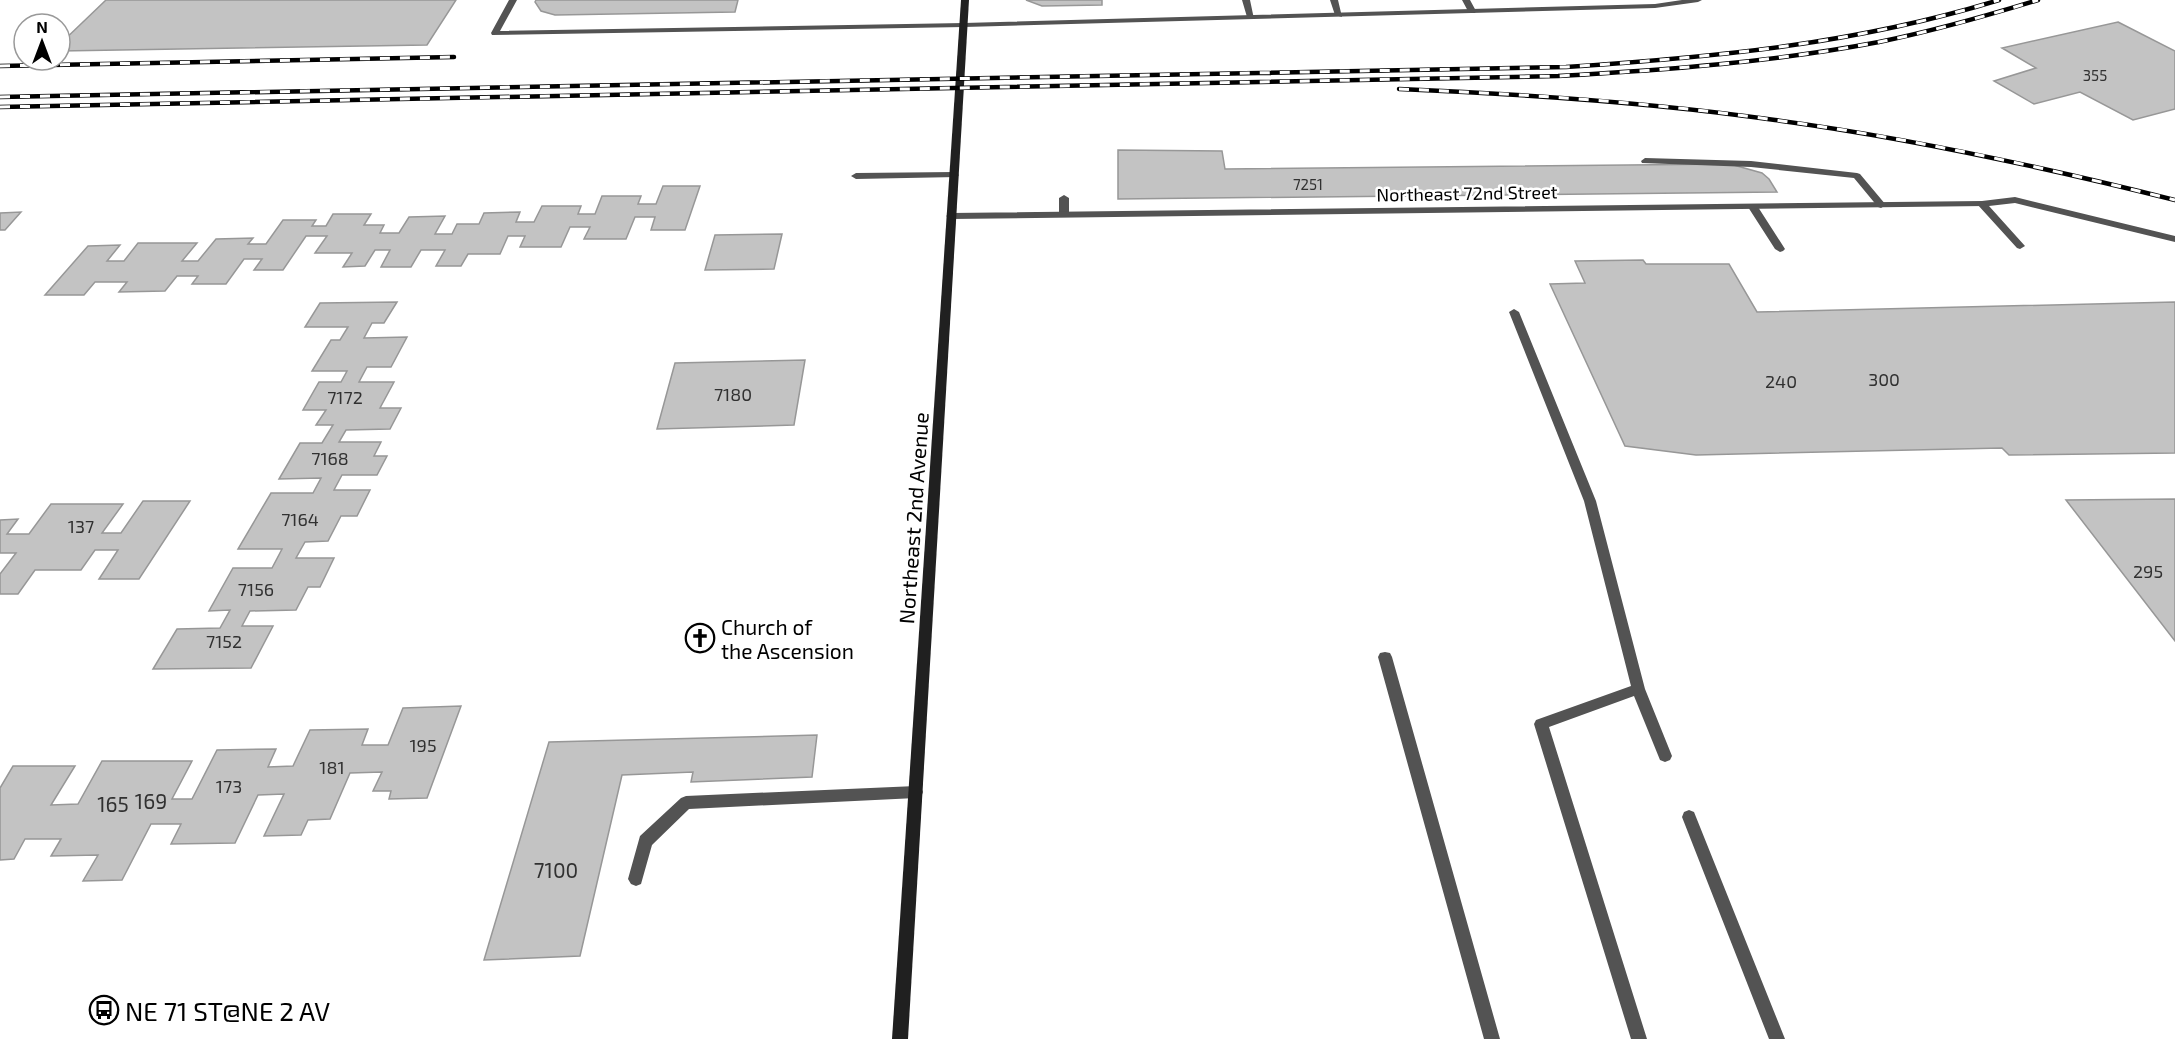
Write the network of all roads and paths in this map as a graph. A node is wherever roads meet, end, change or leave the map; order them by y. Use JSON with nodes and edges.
{"nodes":[{"id":1,"x":513,"y":0,"type":"edge"},
{"id":2,"x":965,"y":0,"type":"edge"},
{"id":3,"x":1246,"y":0,"type":"edge"},
{"id":4,"x":1334,"y":0,"type":"edge"},
{"id":5,"x":1466,"y":0,"type":"edge"},
{"id":6,"x":1698,"y":0,"type":"edge"},
{"id":7,"x":1472,"y":11,"type":"junction"},
{"id":8,"x":1339,"y":15,"type":"junction"},
{"id":9,"x":1251,"y":17,"type":"junction"},
{"id":10,"x":964,"y":25,"type":"junction"},
{"id":11,"x":1645,"y":161,"type":"dead end"},
{"id":12,"x":954,"y":175,"type":"junction"},
{"id":13,"x":856,"y":176,"type":"dead end"},
{"id":14,"x":1064,"y":198,"type":"dead end"},
{"id":15,"x":1982,"y":204,"type":"junction"},
{"id":16,"x":1881,"y":205,"type":"junction"},
{"id":17,"x":1754,"y":207,"type":"junction"},
{"id":18,"x":1064,"y":214,"type":"junction"},
{"id":19,"x":951,"y":216,"type":"junction"},
{"id":20,"x":2175,"y":239,"type":"edge"},
{"id":21,"x":2020,"y":246,"type":"dead end"},
{"id":22,"x":1780,"y":249,"type":"dead end"},
{"id":23,"x":1514,"y":312,"type":"dead end"},
{"id":24,"x":1385,"y":657,"type":"dead end"},
{"id":25,"x":1638,"y":689,"type":"junction"},
{"id":26,"x":1665,"y":756,"type":"dead end"},
{"id":27,"x":916,"y":792,"type":"junction"},
{"id":28,"x":1689,"y":817,"type":"dead end"},
{"id":29,"x":636,"y":879,"type":"dead end"},
{"id":30,"x":900,"y":1039,"type":"edge"},
{"id":31,"x":1492,"y":1039,"type":"edge"},
{"id":32,"x":1639,"y":1039,"type":"edge"},
{"id":33,"x":1777,"y":1039,"type":"edge"}],
"edges":[{"from":1,"to":10,"type":"street"},
{"from":2,"to":10,"type":"main road","name":"Northeast 2nd Avenue"},
{"from":3,"to":9,"type":"street"},
{"from":4,"to":8,"type":"street"},
{"from":5,"to":7,"type":"street"},
{"from":6,"to":7,"type":"street"},
{"from":7,"to":8,"type":"street"},
{"from":8,"to":9,"type":"street"},
{"from":9,"to":10,"type":"street"},
{"from":10,"to":12,"type":"main road","name":"Northeast 2nd Avenue"},
{"from":11,"to":16,"type":"street"},
{"from":12,"to":13,"type":"street"},
{"from":12,"to":19,"type":"main road","name":"Northeast 2nd Avenue"},
{"from":14,"to":18,"type":"street"},
{"from":15,"to":16,"type":"street","name":"Northeast 72nd Street"},
{"from":15,"to":20,"type":"street","name":"Northeast 72nd Street"},
{"from":15,"to":21,"type":"street"},
{"from":16,"to":17,"type":"street","name":"Northeast 72nd Street"},
{"from":17,"to":18,"type":"street","name":"Northeast 72nd Street"},
{"from":17,"to":22,"type":"street"},
{"from":18,"to":19,"type":"street","name":"Northeast 72nd Street"},
{"from":19,"to":27,"type":"main road","name":"Northeast 2nd Avenue"},
{"from":23,"to":25,"type":"street"},
{"from":24,"to":31,"type":"street"},
{"from":25,"to":26,"type":"street"},
{"from":25,"to":32,"type":"street"},
{"from":27,"to":29,"type":"street"},
{"from":27,"to":30,"type":"main road","name":"Northeast 2nd Avenue"},
{"from":28,"to":33,"type":"street"}]}
